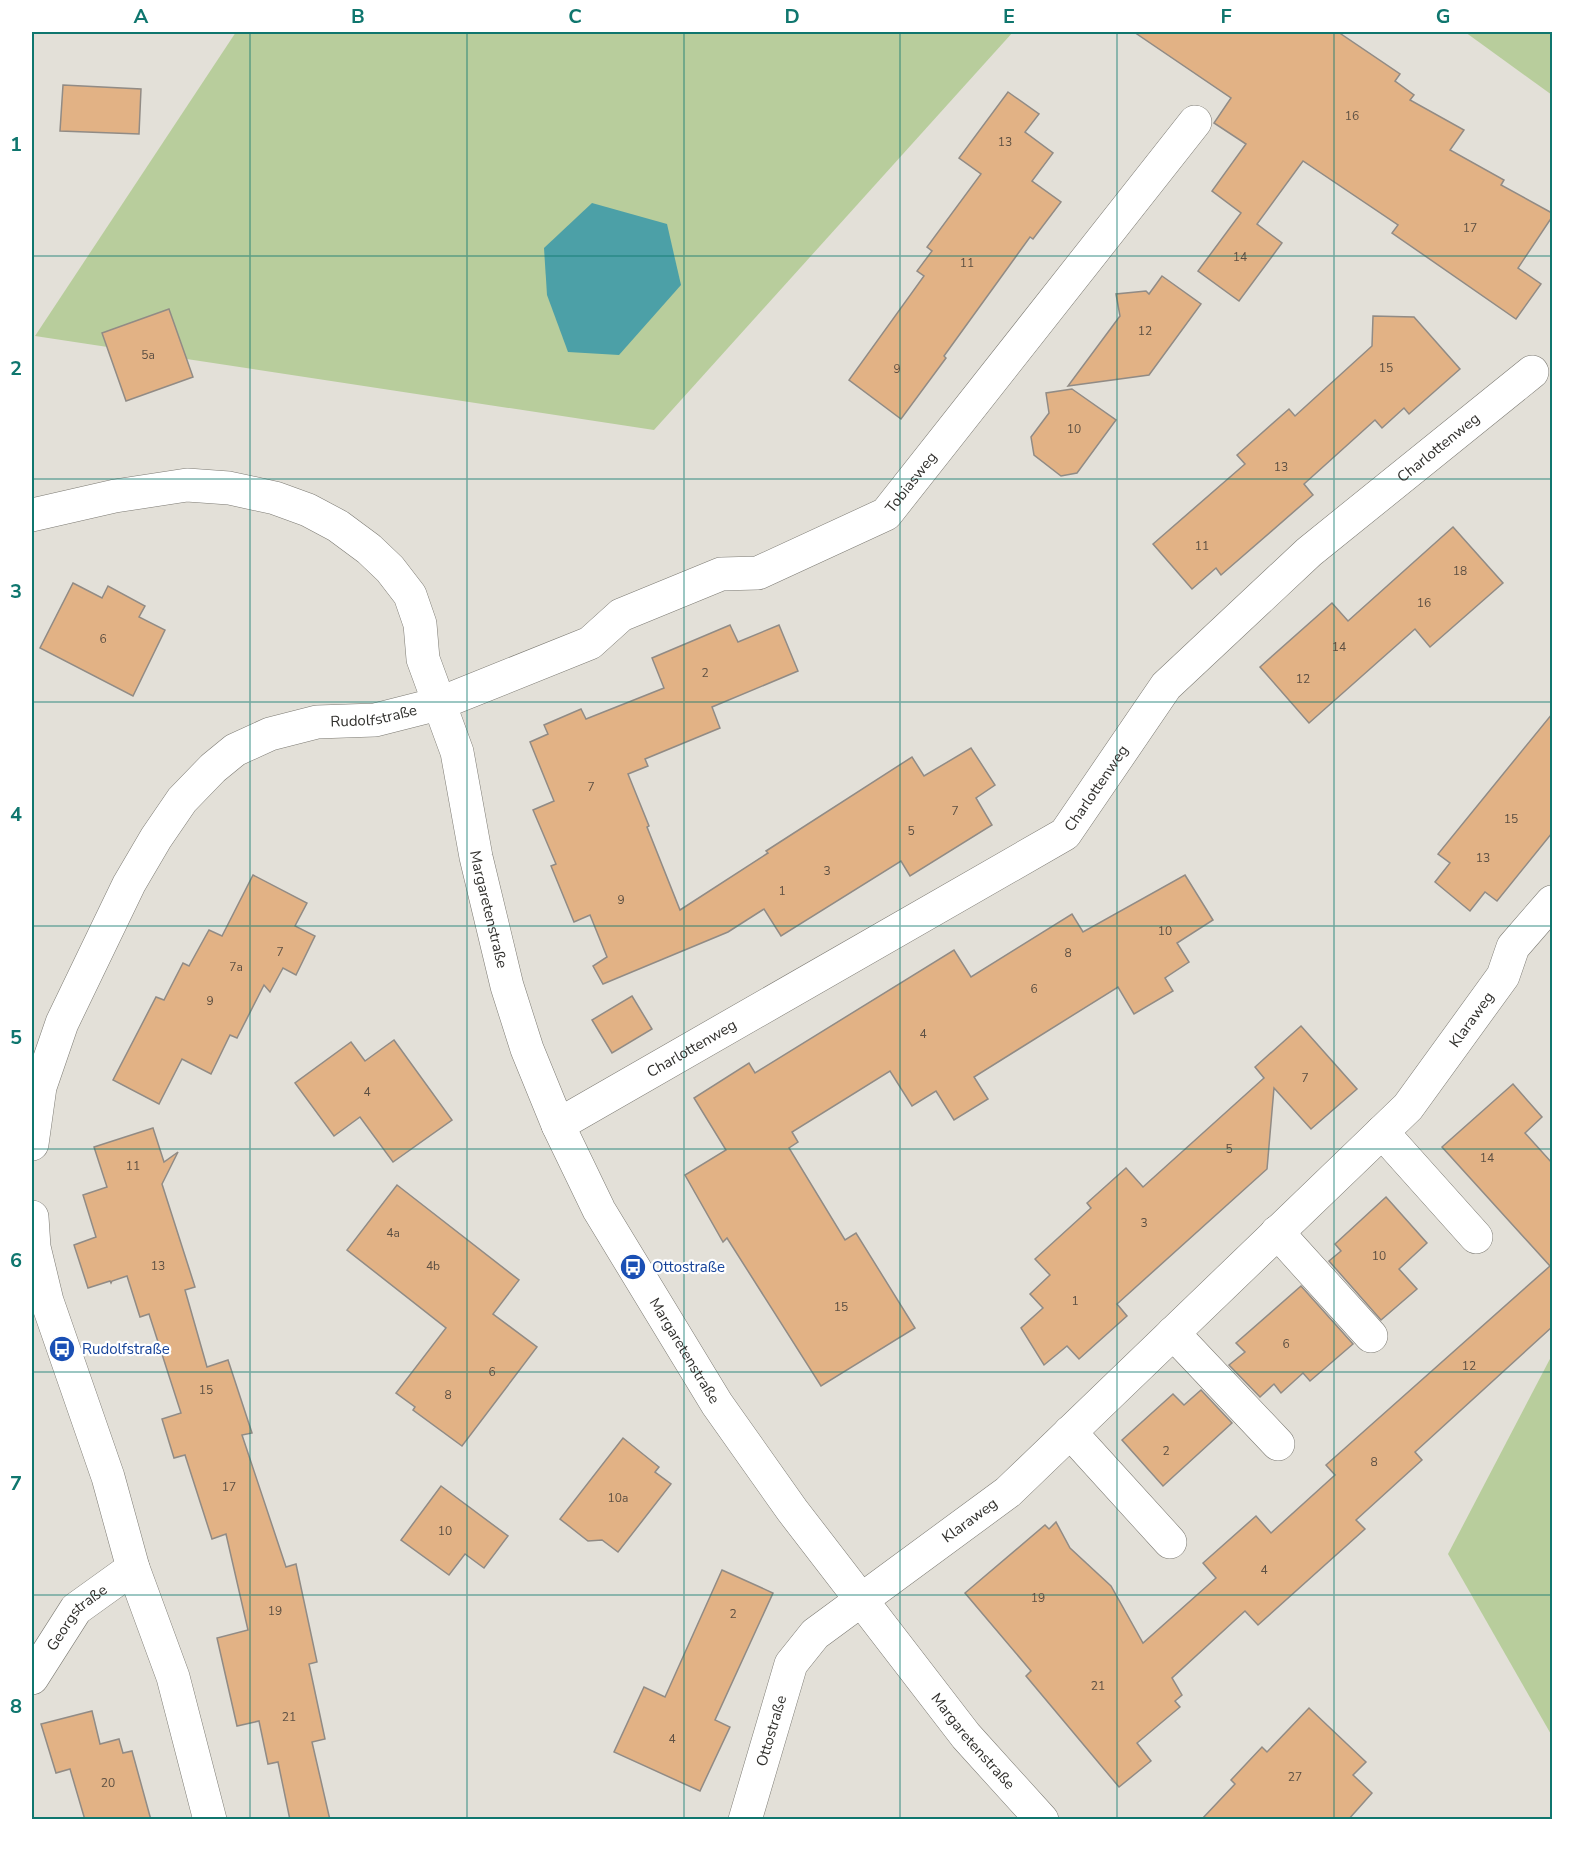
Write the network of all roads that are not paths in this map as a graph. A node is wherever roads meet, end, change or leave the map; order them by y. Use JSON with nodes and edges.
{"nodes":[{"id":1,"x":1195,"y":122,"type":"dead end"},
{"id":2,"x":1532,"y":372,"type":"dead end"},
{"id":3,"x":32,"y":515,"type":"edge"},
{"id":4,"x":438,"y":704,"type":"junction"},
{"id":5,"x":1552,"y":902,"type":"edge"},
{"id":6,"x":558,"y":1125,"type":"junction"},
{"id":7,"x":1382,"y":1132,"type":"junction"},
{"id":8,"x":32,"y":1144,"type":"edge"},
{"id":9,"x":32,"y":1217,"type":"edge"},
{"id":10,"x":1277,"y":1232,"type":"junction"},
{"id":11,"x":1476,"y":1237,"type":"dead end"},
{"id":12,"x":1173,"y":1332,"type":"junction"},
{"id":13,"x":1371,"y":1335,"type":"dead end"},
{"id":14,"x":1070,"y":1432,"type":"junction"},
{"id":15,"x":1278,"y":1444,"type":"dead end"},
{"id":16,"x":1170,"y":1542,"type":"dead end"},
{"id":17,"x":133,"y":1568,"type":"junction"},
{"id":18,"x":861,"y":1601,"type":"junction"},
{"id":19,"x":32,"y":1678,"type":"edge"},
{"id":20,"x":210,"y":1820,"type":"edge"},
{"id":21,"x":745,"y":1820,"type":"edge"},
{"id":22,"x":1042,"y":1820,"type":"edge"}],
"edges":[{"from":1,"to":4,"type":"street","name":"Tobiasweg"},
{"from":2,"to":6,"type":"street","name":"Charlottenweg"},
{"from":3,"to":4,"type":"street","name":"Rudolfstraße"},
{"from":4,"to":6,"type":"street","name":"Margaretenstraße"},
{"from":4,"to":8,"type":"street","name":"Rudolfstraße"},
{"from":5,"to":7,"type":"street","name":"Klaraweg"},
{"from":6,"to":18,"type":"street","name":"Margaretenstraße"},
{"from":7,"to":10,"type":"street","name":"Klaraweg"},
{"from":7,"to":11,"type":"street"},
{"from":9,"to":17,"type":"street"},
{"from":10,"to":12,"type":"street","name":"Klaraweg"},
{"from":10,"to":13,"type":"street"},
{"from":12,"to":14,"type":"street","name":"Klaraweg"},
{"from":12,"to":15,"type":"street"},
{"from":14,"to":16,"type":"street"},
{"from":14,"to":18,"type":"street","name":"Klaraweg"},
{"from":17,"to":19,"type":"street","name":"Georgstraße"},
{"from":17,"to":20,"type":"street"},
{"from":18,"to":21,"type":"street","name":"Ottostraße"},
{"from":18,"to":22,"type":"street","name":"Margaretenstraße"}]}
